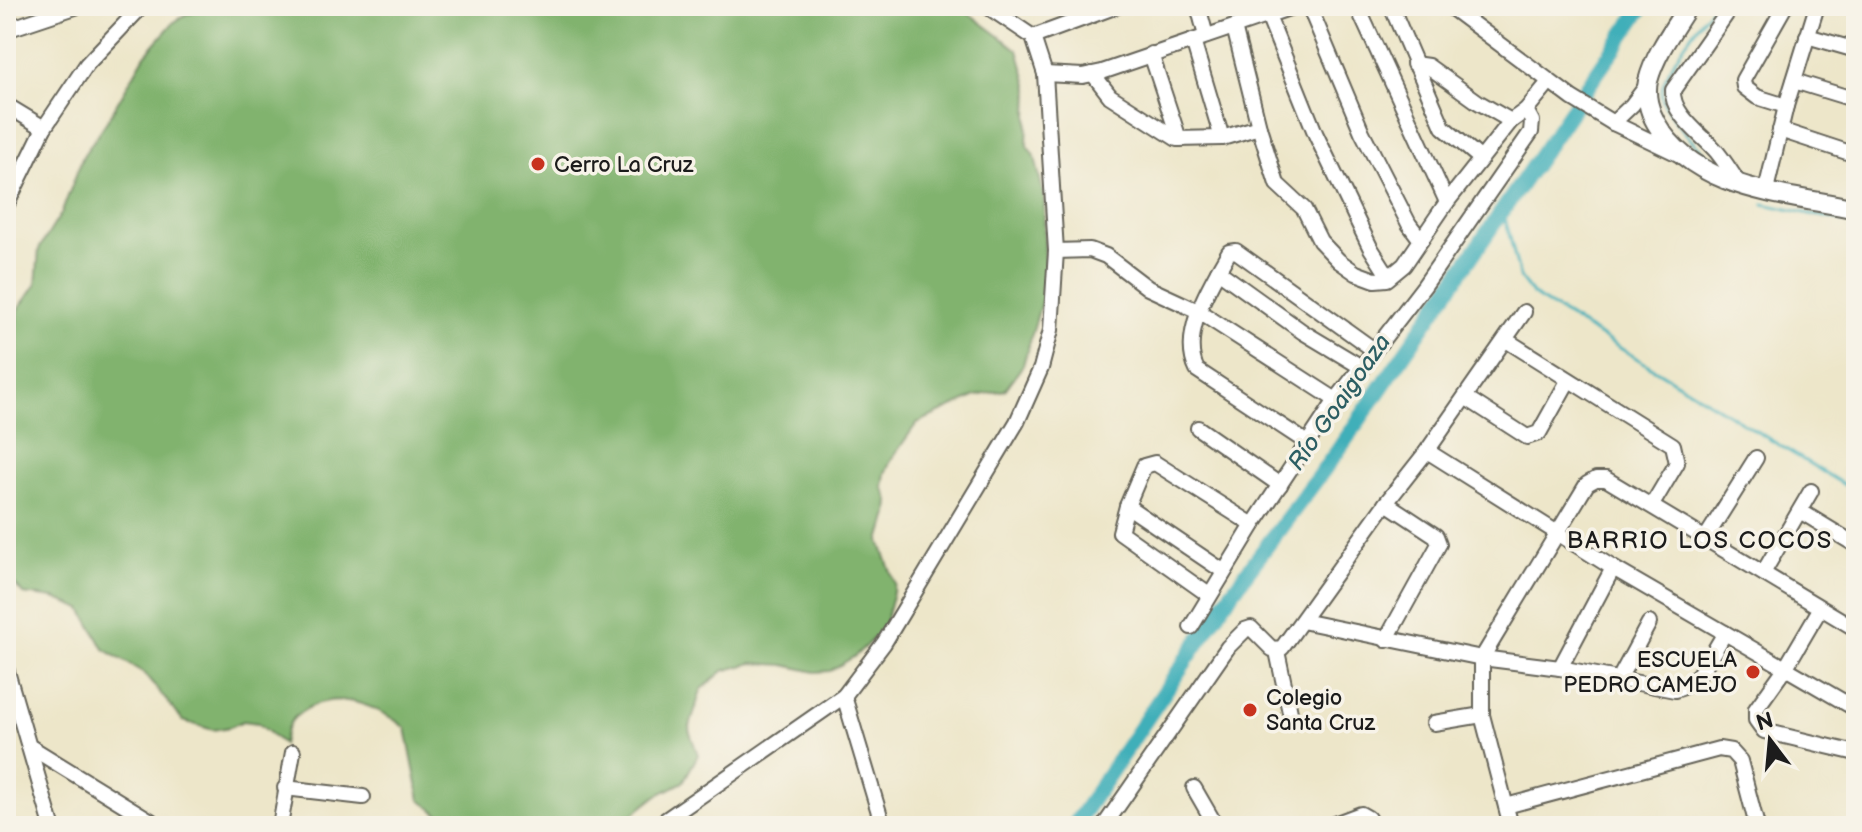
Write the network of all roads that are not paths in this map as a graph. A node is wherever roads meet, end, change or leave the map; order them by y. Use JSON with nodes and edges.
{"nodes":[{"id":1,"x":78,"y":6,"type":"edge"},
{"id":2,"x":142,"y":6,"type":"edge"},
{"id":3,"x":987,"y":6,"type":"edge"},
{"id":4,"x":1117,"y":6,"type":"edge"},
{"id":5,"x":1198,"y":6,"type":"edge"},
{"id":6,"x":1295,"y":6,"type":"edge"},
{"id":7,"x":1309,"y":6,"type":"edge"},
{"id":8,"x":1357,"y":6,"type":"edge"},
{"id":9,"x":1391,"y":6,"type":"edge"},
{"id":10,"x":1449,"y":6,"type":"edge"},
{"id":11,"x":1688,"y":6,"type":"edge"},
{"id":12,"x":1732,"y":6,"type":"edge"},
{"id":13,"x":1785,"y":6,"type":"edge"},
{"id":14,"x":1817,"y":6,"type":"edge"},
{"id":15,"x":1268,"y":16,"type":"junction"},
{"id":16,"x":1234,"y":27,"type":"junction"},
{"id":17,"x":6,"y":30,"type":"edge"},
{"id":18,"x":1807,"y":36,"type":"junction"},
{"id":19,"x":1033,"y":37,"type":"junction"},
{"id":20,"x":1199,"y":39,"type":"junction"},
{"id":21,"x":1856,"y":50,"type":"edge"},
{"id":22,"x":1151,"y":54,"type":"junction"},
{"id":23,"x":1414,"y":64,"type":"junction"},
{"id":24,"x":1045,"y":74,"type":"junction"},
{"id":25,"x":1093,"y":74,"type":"junction"},
{"id":26,"x":1794,"y":81,"type":"junction"},
{"id":27,"x":1549,"y":82,"type":"junction"},
{"id":28,"x":1648,"y":84,"type":"junction"},
{"id":29,"x":1856,"y":100,"type":"edge"},
{"id":30,"x":6,"y":105,"type":"edge"},
{"id":31,"x":1786,"y":106,"type":"junction"},
{"id":32,"x":1526,"y":110,"type":"junction"},
{"id":33,"x":1511,"y":121,"type":"junction"},
{"id":34,"x":1613,"y":123,"type":"junction"},
{"id":35,"x":1259,"y":127,"type":"junction"},
{"id":36,"x":44,"y":128,"type":"junction"},
{"id":37,"x":1780,"y":130,"type":"junction"},
{"id":38,"x":1222,"y":138,"type":"junction"},
{"id":39,"x":1179,"y":139,"type":"junction"},
{"id":40,"x":1856,"y":155,"type":"edge"},
{"id":41,"x":1682,"y":157,"type":"junction"},
{"id":42,"x":1481,"y":159,"type":"junction"},
{"id":43,"x":1739,"y":185,"type":"junction"},
{"id":44,"x":1766,"y":190,"type":"junction"},
{"id":45,"x":1447,"y":202,"type":"junction"},
{"id":46,"x":6,"y":206,"type":"edge"},
{"id":47,"x":1856,"y":209,"type":"edge"},
{"id":48,"x":1421,"y":240,"type":"junction"},
{"id":49,"x":1056,"y":251,"type":"junction"},
{"id":50,"x":1218,"y":271,"type":"junction"},
{"id":51,"x":1389,"y":277,"type":"junction"},
{"id":52,"x":1198,"y":311,"type":"junction"},
{"id":53,"x":1524,"y":312,"type":"dead end"},
{"id":54,"x":1506,"y":340,"type":"junction"},
{"id":55,"x":1374,"y":350,"type":"junction"},
{"id":56,"x":1363,"y":368,"type":"junction"},
{"id":57,"x":1568,"y":381,"type":"junction"},
{"id":58,"x":1465,"y":397,"type":"junction"},
{"id":59,"x":1336,"y":400,"type":"junction"},
{"id":60,"x":1198,"y":428,"type":"dead end"},
{"id":61,"x":1309,"y":444,"type":"junction"},
{"id":62,"x":1427,"y":451,"type":"junction"},
{"id":63,"x":1756,"y":458,"type":"dead end"},
{"id":64,"x":1280,"y":485,"type":"junction"},
{"id":65,"x":1811,"y":491,"type":"dead end"},
{"id":66,"x":1386,"y":503,"type":"junction"},
{"id":67,"x":1652,"y":505,"type":"junction"},
{"id":68,"x":1127,"y":506,"type":"junction"},
{"id":69,"x":1800,"y":511,"type":"junction"},
{"id":70,"x":1253,"y":525,"type":"junction"},
{"id":71,"x":1556,"y":532,"type":"junction"},
{"id":72,"x":1705,"y":539,"type":"junction"},
{"id":73,"x":1856,"y":545,"type":"edge"},
{"id":74,"x":1613,"y":568,"type":"junction"},
{"id":75,"x":1223,"y":571,"type":"junction"},
{"id":76,"x":1763,"y":573,"type":"junction"},
{"id":77,"x":1209,"y":595,"type":"junction"},
{"id":78,"x":1820,"y":609,"type":"junction"},
{"id":79,"x":1302,"y":621,"type":"junction"},
{"id":80,"x":1649,"y":623,"type":"dead end"},
{"id":81,"x":1191,"y":627,"type":"dead end"},
{"id":82,"x":1856,"y":629,"type":"edge"},
{"id":83,"x":1725,"y":633,"type":"junction"},
{"id":84,"x":1386,"y":640,"type":"junction"},
{"id":85,"x":1277,"y":651,"type":"junction"},
{"id":86,"x":1482,"y":658,"type":"junction"},
{"id":87,"x":1786,"y":667,"type":"junction"},
{"id":88,"x":6,"y":668,"type":"edge"},
{"id":89,"x":1560,"y":668,"type":"junction"},
{"id":90,"x":1619,"y":679,"type":"junction"},
{"id":91,"x":844,"y":696,"type":"junction"},
{"id":92,"x":1856,"y":709,"type":"edge"},
{"id":93,"x":1482,"y":715,"type":"junction"},
{"id":94,"x":1292,"y":722,"type":"dead end"},
{"id":95,"x":1434,"y":723,"type":"dead end"},
{"id":96,"x":32,"y":748,"type":"junction"},
{"id":97,"x":293,"y":752,"type":"dead end"},
{"id":98,"x":1856,"y":753,"type":"edge"},
{"id":99,"x":285,"y":788,"type":"junction"},
{"id":100,"x":1194,"y":788,"type":"dead end"},
{"id":101,"x":363,"y":797,"type":"dead end"},
{"id":102,"x":1506,"y":806,"type":"junction"},
{"id":103,"x":52,"y":826,"type":"edge"},
{"id":104,"x":159,"y":826,"type":"edge"},
{"id":105,"x":280,"y":826,"type":"edge"},
{"id":106,"x":657,"y":826,"type":"edge"},
{"id":107,"x":883,"y":826,"type":"edge"},
{"id":108,"x":1104,"y":826,"type":"edge"},
{"id":109,"x":1216,"y":826,"type":"edge"},
{"id":110,"x":1329,"y":826,"type":"edge"},
{"id":111,"x":1371,"y":826,"type":"edge"},
{"id":112,"x":1511,"y":826,"type":"edge"},
{"id":113,"x":1757,"y":826,"type":"edge"}],
"edges":[{"from":1,"to":17,"type":"street"},
{"from":2,"to":36,"type":"street"},
{"from":3,"to":19,"type":"street"},
{"from":4,"to":19,"type":"street"},
{"from":5,"to":20,"type":"street"},
{"from":6,"to":15,"type":"street"},
{"from":7,"to":48,"type":"street"},
{"from":8,"to":45,"type":"street"},
{"from":9,"to":23,"type":"street"},
{"from":10,"to":27,"type":"street"},
{"from":11,"to":28,"type":"main road"},
{"from":12,"to":43,"type":"street"},
{"from":13,"to":31,"type":"street"},
{"from":14,"to":18,"type":"street"},
{"from":15,"to":16,"type":"street"},
{"from":15,"to":51,"type":"street"},
{"from":16,"to":20,"type":"street"},
{"from":16,"to":35,"type":"street"},
{"from":18,"to":21,"type":"street"},
{"from":18,"to":26,"type":"street"},
{"from":19,"to":24,"type":"street"},
{"from":20,"to":22,"type":"street"},
{"from":20,"to":38,"type":"street"},
{"from":22,"to":25,"type":"street"},
{"from":22,"to":39,"type":"street"},
{"from":23,"to":33,"type":"street"},
{"from":23,"to":42,"type":"street"},
{"from":24,"to":25,"type":"street"},
{"from":24,"to":49,"type":"street"},
{"from":25,"to":39,"type":"street"},
{"from":26,"to":29,"type":"street"},
{"from":26,"to":31,"type":"street"},
{"from":27,"to":32,"type":"street"},
{"from":27,"to":34,"type":"street"},
{"from":28,"to":34,"type":"street"},
{"from":28,"to":41,"type":"main road"},
{"from":30,"to":36,"type":"street"},
{"from":31,"to":37,"type":"street"},
{"from":32,"to":33,"type":"street"},
{"from":32,"to":55,"type":"street"},
{"from":33,"to":42,"type":"street"},
{"from":34,"to":41,"type":"street"},
{"from":35,"to":38,"type":"street"},
{"from":35,"to":51,"type":"street"},
{"from":36,"to":46,"type":"street"},
{"from":37,"to":40,"type":"street"},
{"from":37,"to":44,"type":"street"},
{"from":38,"to":39,"type":"street"},
{"from":41,"to":43,"type":"main road"},
{"from":42,"to":45,"type":"street"},
{"from":43,"to":44,"type":"main road"},
{"from":44,"to":47,"type":"main road"},
{"from":45,"to":48,"type":"street"},
{"from":48,"to":51,"type":"street"},
{"from":49,"to":52,"type":"street"},
{"from":49,"to":91,"type":"street"},
{"from":50,"to":52,"type":"street"},
{"from":50,"to":55,"type":"street"},
{"from":50,"to":56,"type":"street"},
{"from":52,"to":59,"type":"street"},
{"from":52,"to":61,"type":"street"},
{"from":53,"to":54,"type":"street"},
{"from":54,"to":57,"type":"street"},
{"from":54,"to":58,"type":"street"},
{"from":55,"to":56,"type":"street"},
{"from":56,"to":59,"type":"street"},
{"from":57,"to":58,"type":"street"},
{"from":57,"to":67,"type":"street"},
{"from":58,"to":62,"type":"street"},
{"from":59,"to":61,"type":"street"},
{"from":60,"to":64,"type":"street"},
{"from":61,"to":64,"type":"street"},
{"from":62,"to":66,"type":"street"},
{"from":62,"to":71,"type":"street"},
{"from":63,"to":72,"type":"street"},
{"from":64,"to":70,"type":"street"},
{"from":65,"to":69,"type":"street"},
{"from":66,"to":79,"type":"street"},
{"from":66,"to":84,"type":"street"},
{"from":67,"to":71,"type":"street"},
{"from":67,"to":72,"type":"street"},
{"from":68,"to":70,"type":"street"},
{"from":68,"to":75,"type":"street"},
{"from":68,"to":77,"type":"street"},
{"from":69,"to":73,"type":"street"},
{"from":69,"to":76,"type":"street"},
{"from":70,"to":75,"type":"street"},
{"from":71,"to":74,"type":"street"},
{"from":71,"to":86,"type":"street"},
{"from":72,"to":76,"type":"street"},
{"from":74,"to":83,"type":"street"},
{"from":74,"to":89,"type":"street"},
{"from":75,"to":77,"type":"street"},
{"from":76,"to":78,"type":"street"},
{"from":77,"to":81,"type":"street"},
{"from":78,"to":82,"type":"street"},
{"from":78,"to":87,"type":"street"},
{"from":79,"to":84,"type":"street"},
{"from":79,"to":85,"type":"street"},
{"from":80,"to":90,"type":"street"},
{"from":83,"to":87,"type":"street"},
{"from":83,"to":90,"type":"street"},
{"from":84,"to":86,"type":"street"},
{"from":85,"to":94,"type":"street"},
{"from":85,"to":108,"type":"street"},
{"from":86,"to":89,"type":"street"},
{"from":86,"to":93,"type":"street"},
{"from":87,"to":92,"type":"street"},
{"from":87,"to":98,"type":"street"},
{"from":88,"to":96,"type":"street"},
{"from":89,"to":90,"type":"street"},
{"from":91,"to":106,"type":"street"},
{"from":91,"to":107,"type":"street"},
{"from":93,"to":95,"type":"street"},
{"from":93,"to":102,"type":"street"},
{"from":96,"to":103,"type":"street"},
{"from":96,"to":104,"type":"street"},
{"from":97,"to":99,"type":"street"},
{"from":99,"to":101,"type":"street"},
{"from":99,"to":105,"type":"street"},
{"from":100,"to":109,"type":"street"},
{"from":102,"to":112,"type":"street"},
{"from":102,"to":113,"type":"street"},
{"from":110,"to":111,"type":"street"}]}
